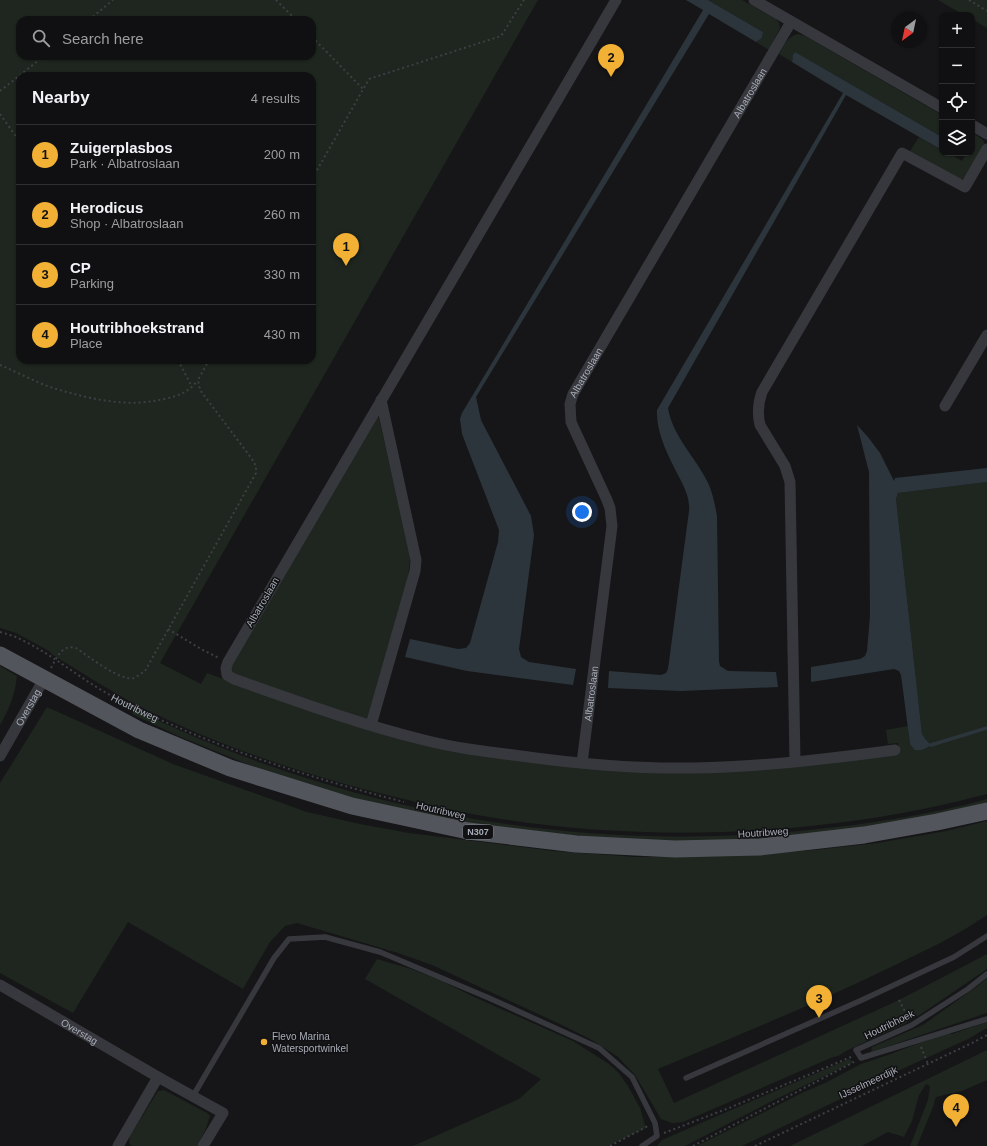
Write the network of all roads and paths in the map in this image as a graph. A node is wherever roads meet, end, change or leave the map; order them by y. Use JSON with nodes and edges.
{"nodes":[{"id":1,"x":114,"y":0,"type":"edge"},
{"id":2,"x":276,"y":0,"type":"edge"},
{"id":3,"x":524,"y":0,"type":"edge"},
{"id":4,"x":616,"y":0,"type":"edge"},
{"id":5,"x":754,"y":0,"type":"edge"},
{"id":6,"x":969,"y":0,"type":"edge"},
{"id":7,"x":987,"y":11,"type":"edge"},
{"id":8,"x":94,"y":16,"type":"edge"},
{"id":9,"x":292,"y":16,"type":"edge"},
{"id":10,"x":791,"y":22,"type":"junction"},
{"id":11,"x":316,"y":41,"type":"edge"},
{"id":12,"x":39,"y":60,"type":"edge"},
{"id":13,"x":24,"y":72,"type":"edge"},
{"id":14,"x":16,"y":78,"type":"edge"},
{"id":15,"x":363,"y":89,"type":"junction"},
{"id":16,"x":0,"y":91,"type":"edge"},
{"id":17,"x":939,"y":106,"type":"edge"},
{"id":18,"x":0,"y":114,"type":"edge"},
{"id":19,"x":975,"y":128,"type":"edge"},
{"id":20,"x":987,"y":134,"type":"edge"},
{"id":21,"x":16,"y":136,"type":"edge"},
{"id":22,"x":987,"y":149,"type":"edge"},
{"id":23,"x":316,"y":171,"type":"edge"},
{"id":24,"x":987,"y":335,"type":"edge"},
{"id":25,"x":180,"y":364,"type":"edge"},
{"id":26,"x":207,"y":364,"type":"edge"},
{"id":27,"x":0,"y":365,"type":"edge"},
{"id":28,"x":198,"y":380,"type":"junction"},
{"id":29,"x":192,"y":388,"type":"junction"},
{"id":30,"x":381,"y":400,"type":"junction"},
{"id":31,"x":945,"y":406,"type":"dead end"},
{"id":32,"x":168,"y":629,"type":"junction"},
{"id":33,"x":0,"y":632,"type":"edge"},
{"id":34,"x":0,"y":655,"type":"edge"},
{"id":35,"x":56,"y":660,"type":"junction"},
{"id":36,"x":228,"y":662,"type":"junction"},
{"id":37,"x":44,"y":679,"type":"junction"},
{"id":38,"x":371,"y":725,"type":"junction"},
{"id":39,"x":895,"y":750,"type":"dead end"},
{"id":40,"x":0,"y":756,"type":"edge"},
{"id":41,"x":795,"y":761,"type":"junction"},
{"id":42,"x":582,"y":764,"type":"junction"},
{"id":43,"x":410,"y":803,"type":"dead end"},
{"id":44,"x":987,"y":811,"type":"edge"},
{"id":45,"x":987,"y":936,"type":"edge"},
{"id":46,"x":987,"y":974,"type":"edge"},
{"id":47,"x":0,"y":985,"type":"edge"},
{"id":48,"x":899,"y":1000,"type":"dead end"},
{"id":49,"x":987,"y":1018,"type":"edge"},
{"id":50,"x":912,"y":1025,"type":"junction"},
{"id":51,"x":987,"y":1035,"type":"edge"},
{"id":52,"x":859,"y":1056,"type":"junction"},
{"id":53,"x":158,"y":1077,"type":"junction"},
{"id":54,"x":686,"y":1078,"type":"dead end"},
{"id":55,"x":193,"y":1096,"type":"junction"},
{"id":56,"x":655,"y":1123,"type":"junction"},
{"id":57,"x":657,"y":1136,"type":"junction"},
{"id":58,"x":118,"y":1146,"type":"edge"},
{"id":59,"x":203,"y":1146,"type":"edge"},
{"id":60,"x":610,"y":1146,"type":"edge"},
{"id":61,"x":642,"y":1146,"type":"edge"},
{"id":62,"x":693,"y":1146,"type":"edge"},
{"id":63,"x":755,"y":1146,"type":"edge"}],
"edges":[{"from":1,"to":8,"type":"path"},
{"from":2,"to":9,"type":"path"},
{"from":3,"to":15,"type":"path"},
{"from":4,"to":30,"type":"street","name":"Albatroslaan"},
{"from":5,"to":10,"type":"street"},
{"from":6,"to":7,"type":"path"},
{"from":10,"to":17,"type":"street"},
{"from":10,"to":42,"type":"street","name":"Albatroslaan"},
{"from":11,"to":15,"type":"path"},
{"from":12,"to":13,"type":"path"},
{"from":14,"to":16,"type":"path"},
{"from":15,"to":23,"type":"path"},
{"from":18,"to":21,"type":"path"},
{"from":19,"to":20,"type":"street"},
{"from":22,"to":41,"type":"street"},
{"from":24,"to":31,"type":"street"},
{"from":25,"to":29,"type":"path"},
{"from":26,"to":28,"type":"path"},
{"from":27,"to":29,"type":"path"},
{"from":28,"to":29,"type":"path"},
{"from":28,"to":32,"type":"path"},
{"from":30,"to":36,"type":"street","name":"Albatroslaan"},
{"from":30,"to":38,"type":"street"},
{"from":32,"to":35,"type":"path"},
{"from":32,"to":36,"type":"path"},
{"from":33,"to":35,"type":"path","name":"Houtribweg"},
{"from":34,"to":37,"type":"main road","name":"Houtribweg","number":"N307"},
{"from":35,"to":43,"type":"path","name":"Houtribweg"},
{"from":36,"to":38,"type":"street"},
{"from":37,"to":40,"type":"street","name":"Overstag"},
{"from":37,"to":44,"type":"main road","name":"Houtribweg","number":"N307"},
{"from":38,"to":42,"type":"street"},
{"from":39,"to":41,"type":"street"},
{"from":41,"to":42,"type":"street"},
{"from":45,"to":54,"type":"lane"},
{"from":46,"to":50,"type":"lane","name":"Houtribhoek"},
{"from":47,"to":53,"type":"street","name":"Overstag"},
{"from":48,"to":50,"type":"path"},
{"from":49,"to":52,"type":"lane","name":"Houtribhoek"},
{"from":50,"to":52,"type":"lane","name":"Houtribhoek"},
{"from":51,"to":63,"type":"path","name":"IJsselmeerdijk"},
{"from":52,"to":57,"type":"path"},
{"from":52,"to":62,"type":"path"},
{"from":53,"to":55,"type":"street","name":"Overstag"},
{"from":53,"to":58,"type":"street"},
{"from":55,"to":56,"type":"lane"},
{"from":55,"to":59,"type":"street","name":"Overstag"},
{"from":56,"to":57,"type":"lane"},
{"from":56,"to":60,"type":"path"},
{"from":57,"to":61,"type":"lane"}]}
